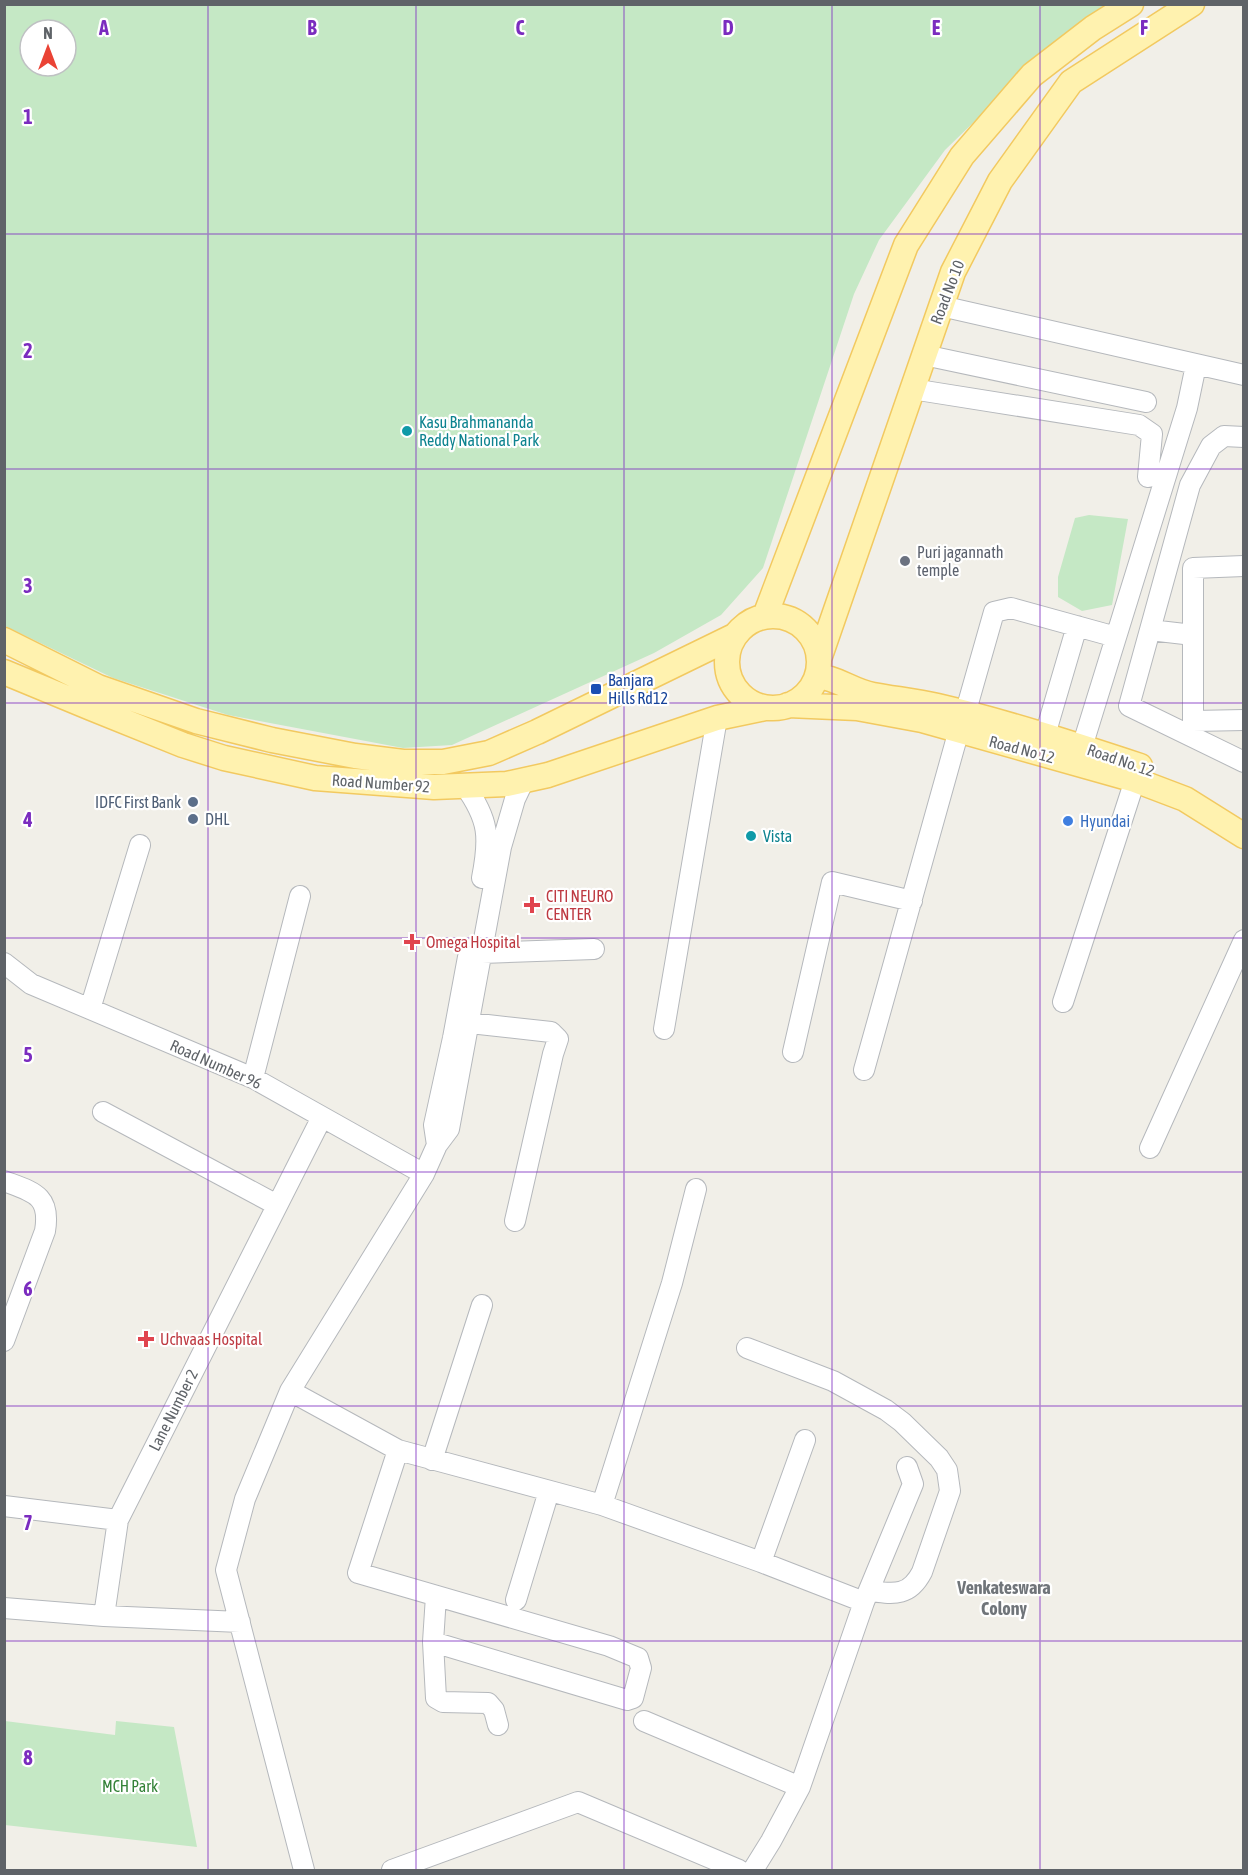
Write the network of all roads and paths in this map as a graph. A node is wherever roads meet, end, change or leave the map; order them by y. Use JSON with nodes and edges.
{"nodes":[{"id":1,"x":1131,"y":4,"type":"edge"},
{"id":2,"x":1192,"y":4,"type":"edge"},
{"id":3,"x":941,"y":306,"type":"junction"},
{"id":4,"x":924,"y":355,"type":"junction"},
{"id":5,"x":1196,"y":365,"type":"junction"},
{"id":6,"x":1244,"y":375,"type":"edge"},
{"id":7,"x":912,"y":389,"type":"junction"},
{"id":8,"x":1146,"y":402,"type":"dead end"},
{"id":9,"x":1244,"y":437,"type":"edge"},
{"id":10,"x":1148,"y":477,"type":"dead end"},
{"id":11,"x":1244,"y":566,"type":"edge"},
{"id":12,"x":765,"y":616,"type":"junction"},
{"id":13,"x":1077,"y":626,"type":"junction"},
{"id":14,"x":1150,"y":630,"type":"junction"},
{"id":15,"x":1193,"y":635,"type":"junction"},
{"id":16,"x":734,"y":636,"type":"junction"},
{"id":17,"x":1116,"y":637,"type":"junction"},
{"id":18,"x":14,"y":645,"type":"edge"},
{"id":19,"x":818,"y":668,"type":"junction"},
{"id":20,"x":8,"y":673,"type":"edge"},
{"id":21,"x":777,"y":706,"type":"junction"},
{"id":22,"x":717,"y":718,"type":"junction"},
{"id":23,"x":1244,"y":720,"type":"edge"},
{"id":24,"x":962,"y":722,"type":"junction"},
{"id":25,"x":1045,"y":735,"type":"junction"},
{"id":26,"x":1082,"y":747,"type":"junction"},
{"id":27,"x":321,"y":750,"type":"junction"},
{"id":28,"x":1244,"y":762,"type":"edge"},
{"id":29,"x":315,"y":778,"type":"junction"},
{"id":30,"x":524,"y":780,"type":"junction"},
{"id":31,"x":1135,"y":780,"type":"junction"},
{"id":32,"x":465,"y":786,"type":"junction"},
{"id":33,"x":1244,"y":818,"type":"edge"},
{"id":34,"x":1244,"y":836,"type":"edge"},
{"id":35,"x":140,"y":845,"type":"dead end"},
{"id":36,"x":300,"y":896,"type":"dead end"},
{"id":37,"x":912,"y":901,"type":"junction"},
{"id":38,"x":1244,"y":940,"type":"edge"},
{"id":39,"x":594,"y":949,"type":"dead end"},
{"id":40,"x":482,"y":954,"type":"junction"},
{"id":41,"x":4,"y":963,"type":"edge"},
{"id":42,"x":1063,"y":1002,"type":"dead end"},
{"id":43,"x":90,"y":1009,"type":"junction"},
{"id":44,"x":470,"y":1023,"type":"junction"},
{"id":45,"x":664,"y":1029,"type":"dead end"},
{"id":46,"x":793,"y":1052,"type":"dead end"},
{"id":47,"x":864,"y":1070,"type":"dead end"},
{"id":48,"x":254,"y":1078,"type":"junction"},
{"id":49,"x":104,"y":1112,"type":"dead end"},
{"id":50,"x":322,"y":1117,"type":"junction"},
{"id":51,"x":437,"y":1145,"type":"junction"},
{"id":52,"x":1150,"y":1148,"type":"dead end"},
{"id":53,"x":424,"y":1174,"type":"junction"},
{"id":54,"x":4,"y":1181,"type":"edge"},
{"id":55,"x":696,"y":1189,"type":"dead end"},
{"id":56,"x":278,"y":1205,"type":"junction"},
{"id":57,"x":515,"y":1221,"type":"dead end"},
{"id":58,"x":482,"y":1305,"type":"dead end"},
{"id":59,"x":6,"y":1330,"type":"edge"},
{"id":60,"x":747,"y":1348,"type":"dead end"},
{"id":61,"x":290,"y":1391,"type":"junction"},
{"id":62,"x":805,"y":1440,"type":"dead end"},
{"id":63,"x":398,"y":1450,"type":"junction"},
{"id":64,"x":432,"y":1460,"type":"junction"},
{"id":65,"x":907,"y":1467,"type":"dead end"},
{"id":66,"x":549,"y":1491,"type":"junction"},
{"id":67,"x":602,"y":1505,"type":"junction"},
{"id":68,"x":4,"y":1506,"type":"edge"},
{"id":69,"x":118,"y":1520,"type":"junction"},
{"id":70,"x":761,"y":1562,"type":"junction"},
{"id":71,"x":436,"y":1596,"type":"junction"},
{"id":72,"x":867,"y":1596,"type":"junction"},
{"id":73,"x":516,"y":1600,"type":"dead end"},
{"id":74,"x":4,"y":1608,"type":"edge"},
{"id":75,"x":104,"y":1616,"type":"junction"},
{"id":76,"x":240,"y":1622,"type":"junction"},
{"id":77,"x":433,"y":1642,"type":"junction"},
{"id":78,"x":644,"y":1721,"type":"dead end"},
{"id":79,"x":498,"y":1725,"type":"dead end"},
{"id":80,"x":800,"y":1787,"type":"junction"},
{"id":81,"x":304,"y":1870,"type":"edge"},
{"id":82,"x":392,"y":1870,"type":"edge"},
{"id":83,"x":739,"y":1870,"type":"edge"},
{"id":84,"x":753,"y":1870,"type":"edge"}],
"edges":[{"from":1,"to":12,"type":"main road"},
{"from":2,"to":3,"type":"main road","name":"Road No 10"},
{"from":3,"to":4,"type":"main road","name":"Road No 10"},
{"from":3,"to":5,"type":"street"},
{"from":4,"to":7,"type":"main road","name":"Road No 10"},
{"from":4,"to":8,"type":"street"},
{"from":5,"to":6,"type":"street"},
{"from":5,"to":17,"type":"street"},
{"from":7,"to":10,"type":"street"},
{"from":7,"to":19,"type":"main road","name":"Road No 10"},
{"from":9,"to":14,"type":"street"},
{"from":11,"to":15,"type":"street"},
{"from":12,"to":16,"type":"main road"},
{"from":12,"to":19,"type":"main road"},
{"from":13,"to":17,"type":"street"},
{"from":13,"to":24,"type":"street"},
{"from":13,"to":25,"type":"street"},
{"from":14,"to":15,"type":"street"},
{"from":14,"to":28,"type":"street"},
{"from":15,"to":23,"type":"street"},
{"from":16,"to":21,"type":"main road"},
{"from":16,"to":27,"type":"main road","name":"Road Number 92"},
{"from":17,"to":26,"type":"street"},
{"from":18,"to":20,"type":"main road"},
{"from":18,"to":27,"type":"main road","name":"Road Number 92"},
{"from":19,"to":21,"type":"main road"},
{"from":19,"to":24,"type":"main road","name":"Road No. 12"},
{"from":20,"to":29,"type":"main road","name":"Road Number 92"},
{"from":21,"to":22,"type":"main road","name":"Road Number 92"},
{"from":21,"to":24,"type":"main road","name":"Road No 12"},
{"from":22,"to":30,"type":"main road","name":"Road Number 92"},
{"from":22,"to":45,"type":"street"},
{"from":24,"to":25,"type":"main road","name":"Road No. 12"},
{"from":24,"to":31,"type":"main road","name":"Road No 12"},
{"from":24,"to":37,"type":"street"},
{"from":25,"to":26,"type":"main road","name":"Road No. 12"},
{"from":26,"to":33,"type":"main road","name":"Road No. 12"},
{"from":27,"to":29,"type":"main road"},
{"from":29,"to":32,"type":"main road","name":"Road Number 92"},
{"from":30,"to":32,"type":"main road","name":"Road Number 92"},
{"from":30,"to":40,"type":"street"},
{"from":31,"to":34,"type":"main road","name":"Road No 12"},
{"from":31,"to":42,"type":"street"},
{"from":32,"to":51,"type":"street"},
{"from":35,"to":43,"type":"street"},
{"from":36,"to":48,"type":"street"},
{"from":37,"to":46,"type":"street"},
{"from":37,"to":47,"type":"street"},
{"from":38,"to":52,"type":"street"},
{"from":39,"to":40,"type":"street"},
{"from":40,"to":44,"type":"street"},
{"from":41,"to":43,"type":"street","name":"Road Number 96"},
{"from":43,"to":48,"type":"street","name":"Road Number 96"},
{"from":44,"to":51,"type":"street"},
{"from":44,"to":57,"type":"street"},
{"from":48,"to":50,"type":"street","name":"Road Number 96"},
{"from":49,"to":56,"type":"street"},
{"from":50,"to":53,"type":"street","name":"Road Number 96"},
{"from":50,"to":56,"type":"street","name":"Lane Number 2"},
{"from":51,"to":53,"type":"street"},
{"from":53,"to":61,"type":"street"},
{"from":54,"to":59,"type":"street"},
{"from":55,"to":67,"type":"street"},
{"from":56,"to":69,"type":"street","name":"Lane Number 2"},
{"from":58,"to":64,"type":"street"},
{"from":60,"to":72,"type":"street"},
{"from":61,"to":63,"type":"street"},
{"from":61,"to":76,"type":"street"},
{"from":62,"to":70,"type":"street"},
{"from":63,"to":64,"type":"street"},
{"from":63,"to":71,"type":"street"},
{"from":64,"to":66,"type":"street"},
{"from":65,"to":72,"type":"street"},
{"from":66,"to":67,"type":"street"},
{"from":66,"to":73,"type":"street"},
{"from":67,"to":70,"type":"street"},
{"from":68,"to":69,"type":"street"},
{"from":69,"to":75,"type":"street","name":"Lane Number 2"},
{"from":70,"to":72,"type":"street"},
{"from":71,"to":77,"type":"street"},
{"from":71,"to":77,"type":"street"},
{"from":72,"to":80,"type":"street"},
{"from":74,"to":75,"type":"street"},
{"from":75,"to":76,"type":"street"},
{"from":76,"to":81,"type":"street"},
{"from":77,"to":79,"type":"street"},
{"from":78,"to":80,"type":"street"},
{"from":80,"to":84,"type":"street"},
{"from":82,"to":83,"type":"street"}]}
